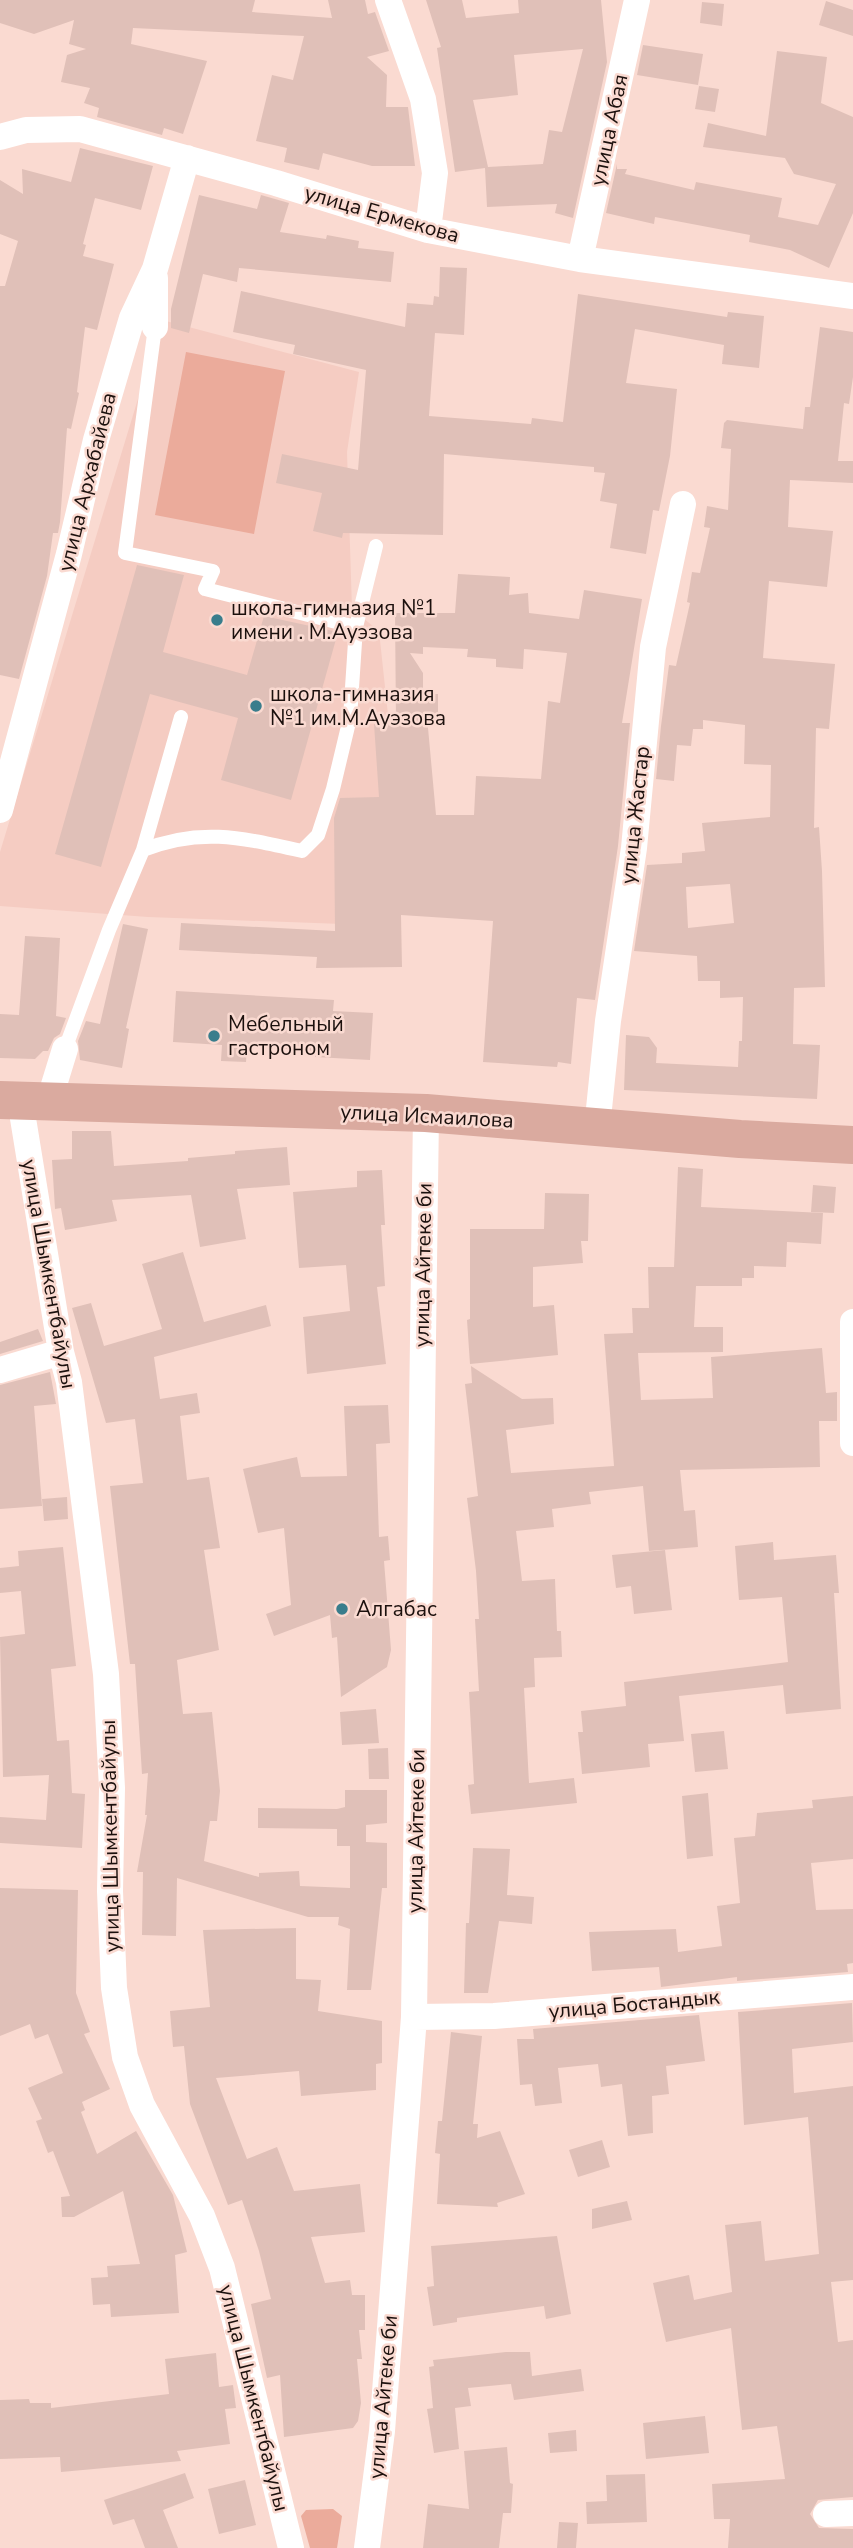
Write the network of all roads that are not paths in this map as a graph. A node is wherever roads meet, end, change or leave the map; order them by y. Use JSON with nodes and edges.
{"nodes":[{"id":1,"x":388,"y":0,"type":"edge"},
{"id":2,"x":637,"y":0,"type":"edge"},
{"id":3,"x":0,"y":137,"type":"edge"},
{"id":4,"x":187,"y":158,"type":"junction"},
{"id":5,"x":428,"y":230,"type":"junction"},
{"id":6,"x":580,"y":259,"type":"junction"},
{"id":7,"x":155,"y":269,"type":"junction"},
{"id":8,"x":853,"y":296,"type":"edge"},
{"id":9,"x":155,"y":327,"type":"joint"},
{"id":10,"x":682,"y":504,"type":"dead end"},
{"id":11,"x":376,"y":546,"type":"dead end"},
{"id":12,"x":356,"y":627,"type":"junction"},
{"id":13,"x":181,"y":717,"type":"dead end"},
{"id":14,"x":0,"y":810,"type":"edge"},
{"id":15,"x":143,"y":850,"type":"junction"},
{"id":16,"x":65,"y":1049,"type":"joint"},
{"id":17,"x":23,"y":1101,"type":"edge"},
{"id":18,"x":426,"y":1113,"type":"junction"},
{"id":19,"x":597,"y":1128,"type":"junction"},
{"id":20,"x":853,"y":1145,"type":"edge"},
{"id":21,"x":853,"y":1322,"type":"edge"},
{"id":22,"x":61,"y":1352,"type":"junction"},
{"id":23,"x":0,"y":1370,"type":"edge"},
{"id":24,"x":853,"y":1443,"type":"edge"},
{"id":25,"x":853,"y":1987,"type":"edge"},
{"id":26,"x":414,"y":2017,"type":"junction"},
{"id":27,"x":853,"y":2513,"type":"edge"},
{"id":28,"x":826,"y":2514,"type":"dead end"},
{"id":29,"x":290,"y":2548,"type":"edge"},
{"id":30,"x":367,"y":2548,"type":"edge"}],
"edges":[{"from":1,"to":5,"type":"street"},
{"from":2,"to":6,"type":"street","name":"улица Абая"},
{"from":3,"to":4,"type":"street","name":"улица Ермекова"},
{"from":4,"to":5,"type":"street","name":"улица Ермекова"},
{"from":4,"to":7,"type":"street","name":"улица Архабайева"},
{"from":5,"to":6,"type":"street","name":"улица Ермекова"},
{"from":6,"to":8,"type":"street","name":"улица Ермекова"},
{"from":7,"to":9,"type":"street"},
{"from":7,"to":14,"type":"street","name":"улица Архабайева"},
{"from":9,"to":12,"type":"lane"},
{"from":10,"to":19,"type":"street","name":"улица Жастар"},
{"from":11,"to":12,"type":"lane"},
{"from":12,"to":15,"type":"lane"},
{"from":13,"to":15,"type":"lane"},
{"from":15,"to":16,"type":"lane"},
{"from":16,"to":17,"type":"street"},
{"from":17,"to":18,"type":"main road","name":"улица Исмаилова"},
{"from":17,"to":22,"type":"street","name":"улица Шымкентбайулы"},
{"from":18,"to":19,"type":"main road","name":"улица Исмаилова"},
{"from":18,"to":26,"type":"street","name":"улица Айтеке би"},
{"from":19,"to":20,"type":"main road","name":"улица Исмаилова"},
{"from":21,"to":24,"type":"street"},
{"from":22,"to":23,"type":"street"},
{"from":22,"to":29,"type":"street","name":"улица Шымкентбайулы"},
{"from":25,"to":26,"type":"street","name":"улица Бостандык"},
{"from":26,"to":30,"type":"street","name":"улица Айтеке би"},
{"from":27,"to":28,"type":"street"}]}
